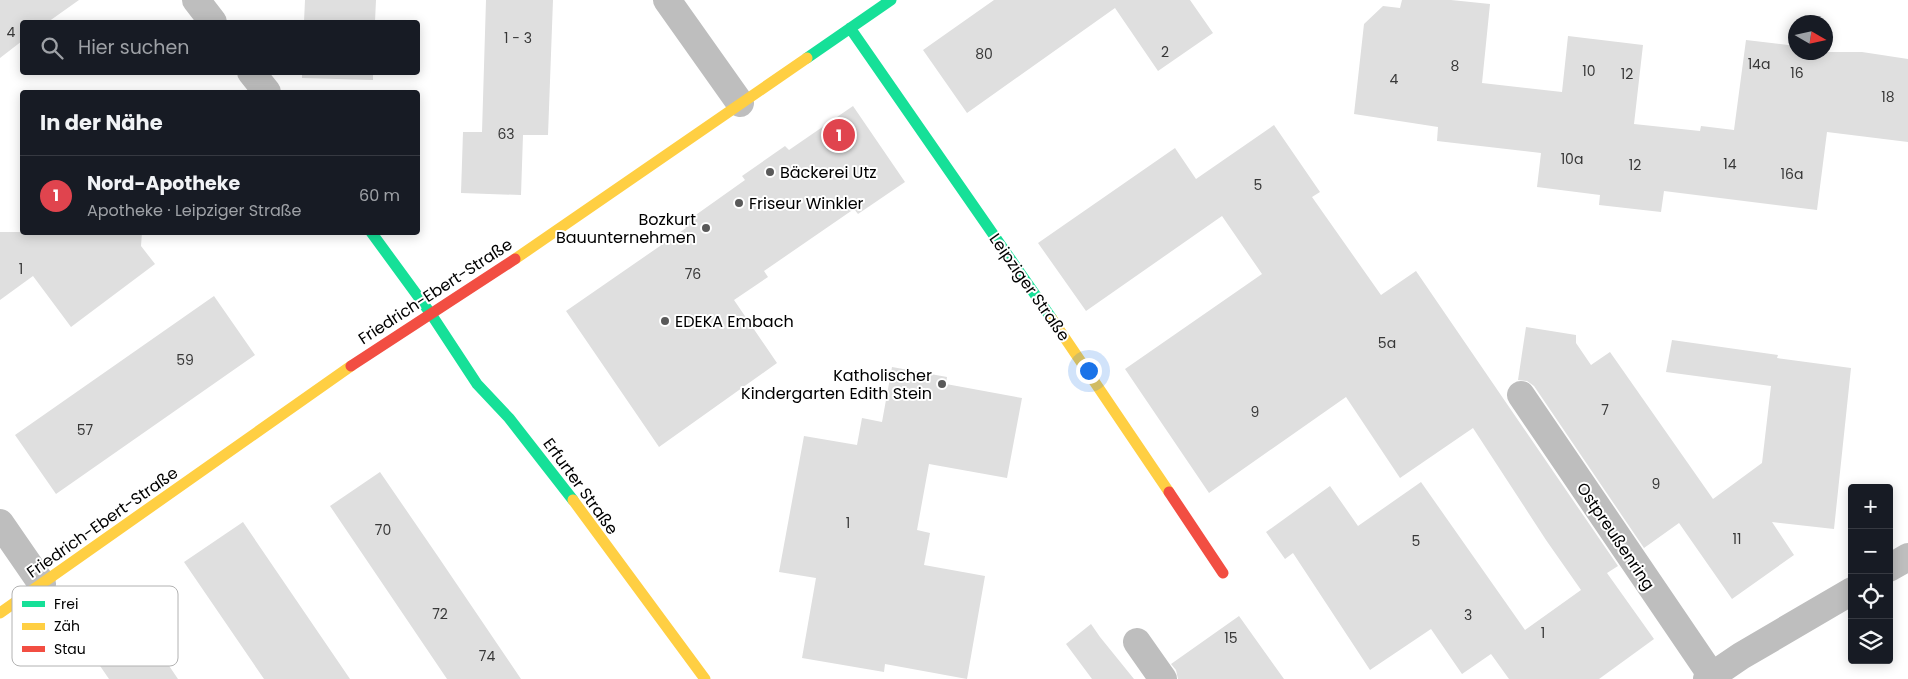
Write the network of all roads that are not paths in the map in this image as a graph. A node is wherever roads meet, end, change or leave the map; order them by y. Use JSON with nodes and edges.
{"nodes":[{"id":1,"x":196,"y":0,"type":"edge"},
{"id":2,"x":668,"y":0,"type":"edge"},
{"id":3,"x":891,"y":0,"type":"edge"},
{"id":4,"x":211,"y":20,"type":"edge"},
{"id":5,"x":850,"y":28,"type":"junction"},
{"id":6,"x":254,"y":75,"type":"edge"},
{"id":7,"x":266,"y":90,"type":"edge"},
{"id":8,"x":740,"y":103,"type":"junction"},
{"id":9,"x":372,"y":235,"type":"edge"},
{"id":10,"x":430,"y":314,"type":"junction"},
{"id":11,"x":1521,"y":395,"type":"dead end"},
{"id":12,"x":0,"y":523,"type":"edge"},
{"id":13,"x":1908,"y":557,"type":"edge"},
{"id":14,"x":1893,"y":566,"type":"edge"},
{"id":15,"x":1223,"y":574,"type":"dead end"},
{"id":16,"x":42,"y":584,"type":"junction"},
{"id":17,"x":39,"y":586,"type":"edge"},
{"id":18,"x":1848,"y":593,"type":"edge"},
{"id":19,"x":12,"y":605,"type":"edge"},
{"id":20,"x":0,"y":613,"type":"edge"},
{"id":21,"x":1137,"y":642,"type":"dead end"},
{"id":22,"x":1709,"y":677,"type":"edge"},
{"id":23,"x":704,"y":679,"type":"edge"},
{"id":24,"x":1163,"y":679,"type":"edge"}],
"edges":[{"from":1,"to":4,"type":"street"},
{"from":2,"to":8,"type":"street"},
{"from":3,"to":5,"type":"street","name":"Friedrich-Ebert-Straße"},
{"from":5,"to":8,"type":"street","name":"Friedrich-Ebert-Straße"},
{"from":5,"to":15,"type":"street","name":"Leipziger Straße"},
{"from":6,"to":7,"type":"street"},
{"from":8,"to":10,"type":"street","name":"Friedrich-Ebert-Straße"},
{"from":9,"to":10,"type":"street","name":"Erfurter Straße"},
{"from":10,"to":16,"type":"street","name":"Friedrich-Ebert-Straße"},
{"from":10,"to":23,"type":"street","name":"Erfurter Straße"},
{"from":11,"to":22,"type":"street","name":"Ostpreußenring"},
{"from":12,"to":16,"type":"street"},
{"from":13,"to":14,"type":"street"},
{"from":16,"to":17,"type":"street","name":"Friedrich-Ebert-Straße"},
{"from":18,"to":22,"type":"street","name":"Ostpreußenring"},
{"from":19,"to":20,"type":"street","name":"Friedrich-Ebert-Straße"},
{"from":21,"to":24,"type":"street"}]}
